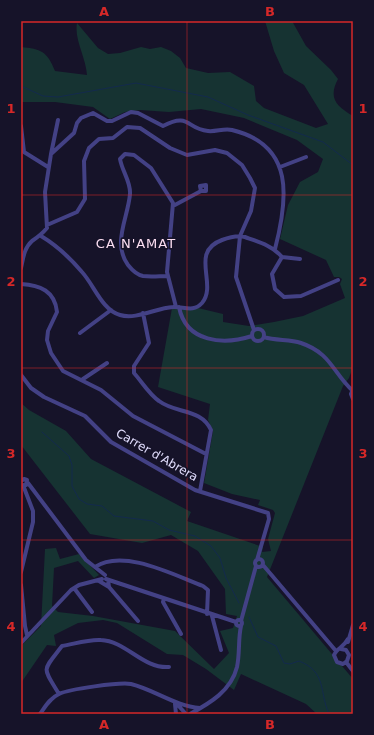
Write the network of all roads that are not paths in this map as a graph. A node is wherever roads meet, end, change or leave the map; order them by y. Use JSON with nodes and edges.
{"nodes":[{"id":1,"x":58,"y":120,"type":"dead end"},
{"id":2,"x":21,"y":126,"type":"edge"},
{"id":3,"x":51,"y":154,"type":"junction"},
{"id":4,"x":306,"y":157,"type":"dead end"},
{"id":5,"x":48,"y":167,"type":"junction"},
{"id":6,"x":280,"y":167,"type":"junction"},
{"id":7,"x":201,"y":191,"type":"dead end"},
{"id":8,"x":173,"y":206,"type":"junction"},
{"id":9,"x":47,"y":225,"type":"junction"},
{"id":10,"x":41,"y":236,"type":"junction"},
{"id":11,"x":240,"y":236,"type":"junction"},
{"id":12,"x":275,"y":249,"type":"junction"},
{"id":13,"x":282,"y":257,"type":"junction"},
{"id":14,"x":300,"y":259,"type":"dead end"},
{"id":15,"x":21,"y":268,"type":"edge"},
{"id":16,"x":168,"y":276,"type":"junction"},
{"id":17,"x":338,"y":280,"type":"dead end"},
{"id":18,"x":21,"y":284,"type":"edge"},
{"id":19,"x":177,"y":307,"type":"junction"},
{"id":20,"x":111,"y":310,"type":"junction"},
{"id":21,"x":144,"y":313,"type":"junction"},
{"id":22,"x":254,"y":330,"type":"junction"},
{"id":23,"x":80,"y":333,"type":"dead end"},
{"id":24,"x":252,"y":336,"type":"junction"},
{"id":25,"x":264,"y":337,"type":"junction"},
{"id":26,"x":107,"y":363,"type":"dead end"},
{"id":27,"x":21,"y":375,"type":"edge"},
{"id":28,"x":21,"y":378,"type":"edge"},
{"id":29,"x":83,"y":379,"type":"junction"},
{"id":30,"x":27,"y":382,"type":"junction"},
{"id":31,"x":353,"y":390,"type":"edge"},
{"id":32,"x":353,"y":399,"type":"edge"},
{"id":33,"x":206,"y":454,"type":"junction"},
{"id":34,"x":24,"y":483,"type":"edge"},
{"id":35,"x":200,"y":491,"type":"junction"},
{"id":36,"x":261,"y":548,"type":"junction"},
{"id":37,"x":260,"y":565,"type":"junction"},
{"id":38,"x":95,"y":567,"type":"junction"},
{"id":39,"x":21,"y":572,"type":"edge"},
{"id":40,"x":105,"y":577,"type":"junction"},
{"id":41,"x":21,"y":584,"type":"edge"},
{"id":42,"x":109,"y":587,"type":"junction"},
{"id":43,"x":74,"y":588,"type":"junction"},
{"id":44,"x":164,"y":599,"type":"junction"},
{"id":45,"x":92,"y":612,"type":"dead end"},
{"id":46,"x":207,"y":614,"type":"junction"},
{"id":47,"x":212,"y":616,"type":"junction"},
{"id":48,"x":138,"y":622,"type":"dead end"},
{"id":49,"x":239,"y":623,"type":"junction"},
{"id":50,"x":353,"y":625,"type":"edge"},
{"id":51,"x":181,"y":634,"type":"dead end"},
{"id":52,"x":27,"y":635,"type":"junction"},
{"id":53,"x":348,"y":639,"type":"junction"},
{"id":54,"x":21,"y":643,"type":"edge"},
{"id":55,"x":221,"y":650,"type":"dead end"},
{"id":56,"x":339,"y":650,"type":"junction"},
{"id":57,"x":347,"y":651,"type":"junction"},
{"id":58,"x":346,"y":662,"type":"junction"},
{"id":59,"x":169,"y":667,"type":"dead end"},
{"id":60,"x":353,"y":671,"type":"edge"},
{"id":61,"x":59,"y":694,"type":"junction"},
{"id":62,"x":174,"y":702,"type":"junction"},
{"id":63,"x":182,"y":705,"type":"junction"},
{"id":64,"x":200,"y":708,"type":"junction"},
{"id":65,"x":40,"y":714,"type":"edge"},
{"id":66,"x":176,"y":714,"type":"edge"},
{"id":67,"x":186,"y":714,"type":"edge"},
{"id":68,"x":190,"y":714,"type":"edge"}],
"edges":[{"from":1,"to":3,"type":"street"},
{"from":2,"to":5,"type":"street"},
{"from":3,"to":5,"type":"street"},
{"from":3,"to":6,"type":"street"},
{"from":4,"to":6,"type":"street"},
{"from":5,"to":9,"type":"street"},
{"from":6,"to":12,"type":"street"},
{"from":7,"to":8,"type":"street"},
{"from":8,"to":16,"type":"street"},
{"from":8,"to":16,"type":"street"},
{"from":9,"to":10,"type":"street"},
{"from":9,"to":11,"type":"street"},
{"from":10,"to":15,"type":"street"},
{"from":10,"to":20,"type":"street"},
{"from":11,"to":12,"type":"street"},
{"from":11,"to":19,"type":"street"},
{"from":11,"to":22,"type":"street"},
{"from":12,"to":13,"type":"street"},
{"from":13,"to":14,"type":"street"},
{"from":13,"to":17,"type":"street"},
{"from":16,"to":19,"type":"street"},
{"from":18,"to":29,"type":"street"},
{"from":19,"to":21,"type":"street"},
{"from":19,"to":24,"type":"street"},
{"from":20,"to":21,"type":"street"},
{"from":20,"to":23,"type":"street"},
{"from":21,"to":33,"type":"street"},
{"from":22,"to":24,"type":"street"},
{"from":22,"to":25,"type":"street"},
{"from":24,"to":25,"type":"street"},
{"from":25,"to":31,"type":"street"},
{"from":26,"to":29,"type":"street"},
{"from":27,"to":30,"type":"street","name":"Carrer d'Abrera"},
{"from":28,"to":30,"type":"street","name":"Carrer d'Abrera"},
{"from":29,"to":33,"type":"street"},
{"from":30,"to":35,"type":"street","name":"Carrer d'Abrera"},
{"from":31,"to":32,"type":"street"},
{"from":33,"to":35,"type":"street"},
{"from":34,"to":38,"type":"street"},
{"from":34,"to":39,"type":"street"},
{"from":35,"to":36,"type":"street","name":"Carrer d'Abrera"},
{"from":36,"to":37,"type":"street"},
{"from":36,"to":37,"type":"street"},
{"from":37,"to":49,"type":"street"},
{"from":37,"to":56,"type":"street"},
{"from":38,"to":40,"type":"street"},
{"from":38,"to":46,"type":"street"},
{"from":40,"to":42,"type":"street"},
{"from":40,"to":42,"type":"street"},
{"from":40,"to":43,"type":"street"},
{"from":40,"to":44,"type":"street"},
{"from":41,"to":52,"type":"street"},
{"from":42,"to":48,"type":"street"},
{"from":43,"to":45,"type":"street"},
{"from":43,"to":52,"type":"street"},
{"from":44,"to":46,"type":"street"},
{"from":44,"to":51,"type":"street"},
{"from":46,"to":47,"type":"street"},
{"from":47,"to":49,"type":"street"},
{"from":47,"to":55,"type":"street"},
{"from":49,"to":64,"type":"street"},
{"from":50,"to":53,"type":"street"},
{"from":52,"to":54,"type":"street"},
{"from":53,"to":56,"type":"street"},
{"from":53,"to":57,"type":"street"},
{"from":56,"to":57,"type":"street"},
{"from":56,"to":58,"type":"street"},
{"from":57,"to":58,"type":"street"},
{"from":58,"to":60,"type":"street"},
{"from":59,"to":61,"type":"street"},
{"from":61,"to":62,"type":"street"},
{"from":61,"to":65,"type":"street"},
{"from":62,"to":63,"type":"street"},
{"from":62,"to":66,"type":"street"},
{"from":62,"to":67,"type":"street"},
{"from":63,"to":64,"type":"street"},
{"from":63,"to":68,"type":"street"},
{"from":64,"to":68,"type":"street"}]}
